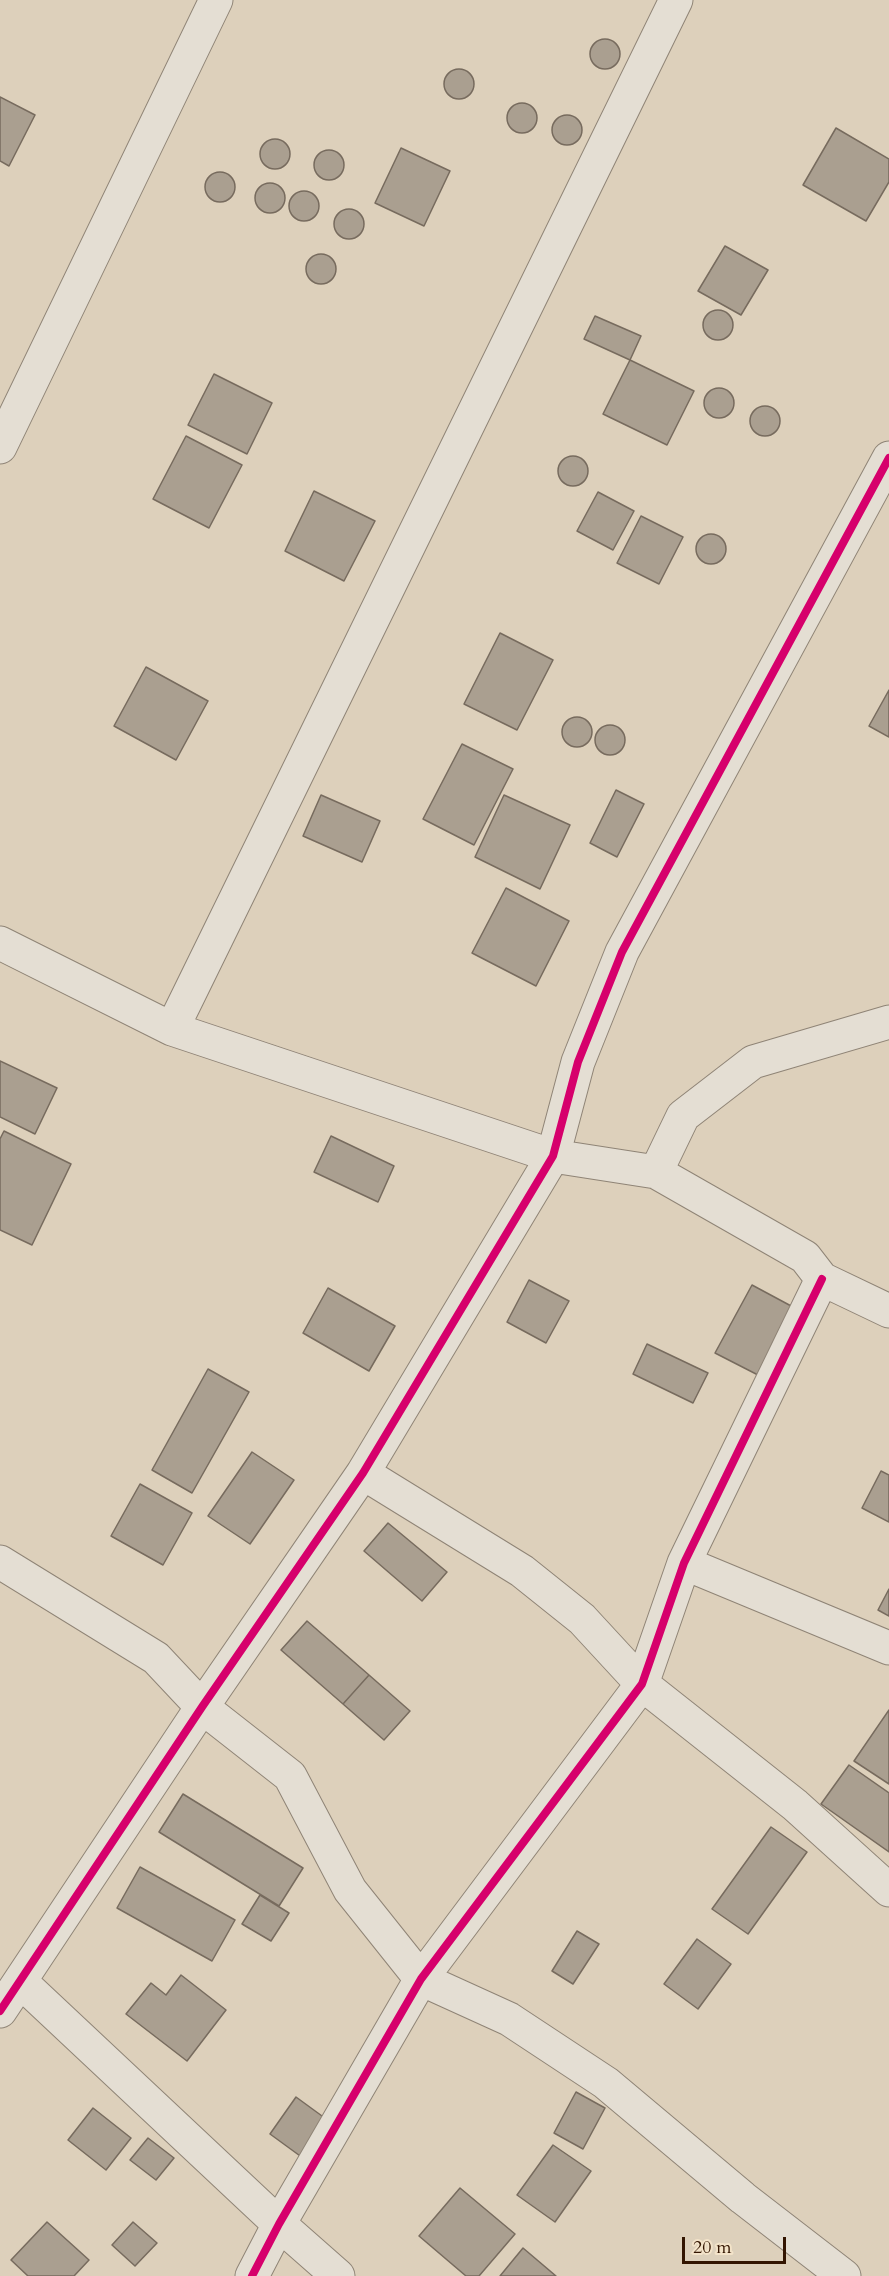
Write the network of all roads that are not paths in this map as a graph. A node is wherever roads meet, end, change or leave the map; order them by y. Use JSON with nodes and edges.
{"nodes":[{"id":1,"x":216,"y":0,"type":"edge"},
{"id":2,"x":676,"y":0,"type":"edge"},
{"id":3,"x":0,"y":447,"type":"edge"},
{"id":4,"x":889,"y":458,"type":"edge"},
{"id":5,"x":0,"y":943,"type":"edge"},
{"id":6,"x":889,"y":1022,"type":"edge"},
{"id":7,"x":172,"y":1029,"type":"junction"},
{"id":8,"x":554,"y":1156,"type":"junction"},
{"id":9,"x":656,"y":1172,"type":"junction"},
{"id":10,"x":822,"y":1279,"type":"junction"},
{"id":11,"x":889,"y":1311,"type":"edge"},
{"id":12,"x":363,"y":1473,"type":"junction"},
{"id":13,"x":0,"y":1562,"type":"edge"},
{"id":14,"x":684,"y":1563,"type":"junction"},
{"id":15,"x":889,"y":1648,"type":"edge"},
{"id":16,"x":642,"y":1684,"type":"junction"},
{"id":17,"x":202,"y":1707,"type":"junction"},
{"id":18,"x":889,"y":1890,"type":"edge"},
{"id":19,"x":421,"y":1979,"type":"junction"},
{"id":20,"x":20,"y":1981,"type":"junction"},
{"id":21,"x":0,"y":2011,"type":"edge"},
{"id":22,"x":279,"y":2224,"type":"junction"},
{"id":23,"x":252,"y":2276,"type":"edge"},
{"id":24,"x":338,"y":2276,"type":"edge"},
{"id":25,"x":844,"y":2276,"type":"edge"}],
"edges":[{"from":1,"to":3,"type":"street"},
{"from":2,"to":7,"type":"street"},
{"from":4,"to":8,"type":"street"},
{"from":5,"to":7,"type":"street"},
{"from":6,"to":9,"type":"street"},
{"from":7,"to":8,"type":"street"},
{"from":8,"to":9,"type":"street"},
{"from":8,"to":12,"type":"street"},
{"from":9,"to":10,"type":"street"},
{"from":10,"to":11,"type":"street"},
{"from":10,"to":14,"type":"street"},
{"from":12,"to":16,"type":"street"},
{"from":12,"to":17,"type":"street"},
{"from":13,"to":17,"type":"street"},
{"from":14,"to":15,"type":"street"},
{"from":14,"to":16,"type":"street"},
{"from":16,"to":18,"type":"street"},
{"from":16,"to":19,"type":"street"},
{"from":17,"to":19,"type":"street"},
{"from":17,"to":20,"type":"street"},
{"from":19,"to":22,"type":"street"},
{"from":19,"to":25,"type":"street"},
{"from":20,"to":21,"type":"street"},
{"from":20,"to":22,"type":"street"},
{"from":22,"to":23,"type":"street"},
{"from":22,"to":24,"type":"street"}]}
